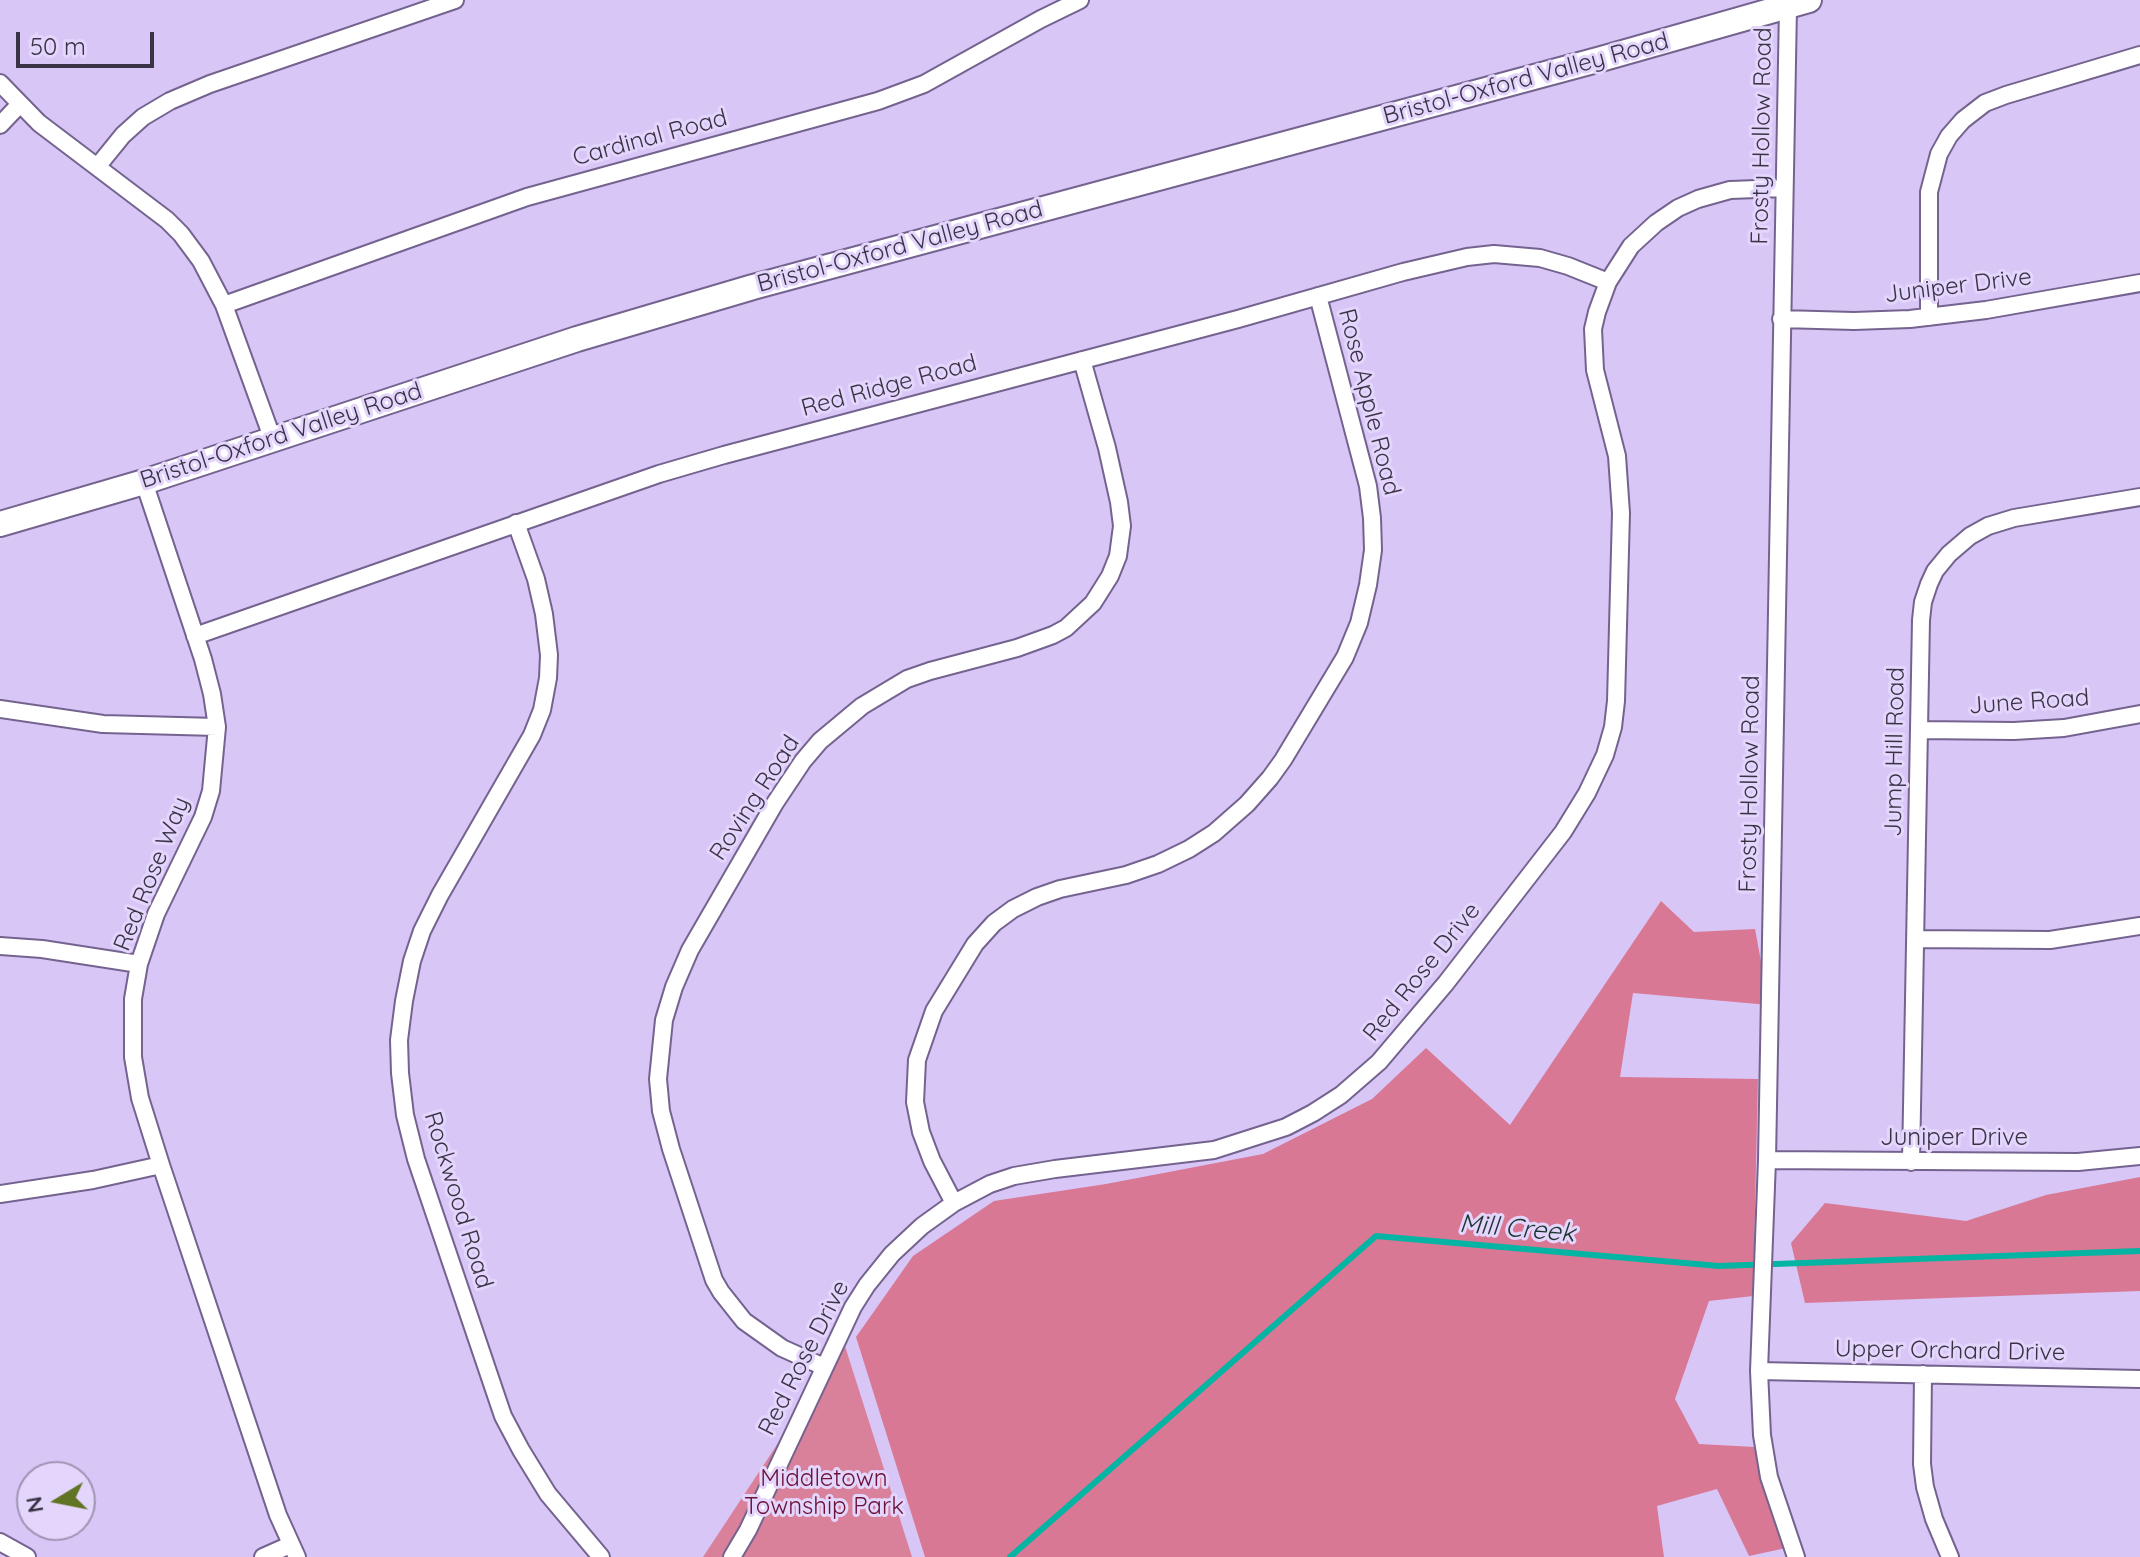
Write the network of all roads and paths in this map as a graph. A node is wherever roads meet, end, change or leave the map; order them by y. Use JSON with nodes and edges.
{"nodes":[{"id":1,"x":455,"y":0,"type":"edge"},
{"id":2,"x":1080,"y":0,"type":"edge"},
{"id":3,"x":1799,"y":3,"type":"edge"},
{"id":4,"x":2140,"y":55,"type":"edge"},
{"id":5,"x":0,"y":83,"type":"edge"},
{"id":6,"x":20,"y":104,"type":"junction"},
{"id":7,"x":0,"y":125,"type":"edge"},
{"id":8,"x":97,"y":167,"type":"junction"},
{"id":9,"x":1784,"y":188,"type":"junction"},
{"id":10,"x":1608,"y":282,"type":"junction"},
{"id":11,"x":2140,"y":283,"type":"edge"},
{"id":12,"x":1318,"y":296,"type":"junction"},
{"id":13,"x":224,"y":305,"type":"junction"},
{"id":14,"x":1929,"y":317,"type":"junction"},
{"id":15,"x":1781,"y":319,"type":"junction"},
{"id":16,"x":1082,"y":360,"type":"junction"},
{"id":17,"x":273,"y":440,"type":"junction"},
{"id":18,"x":144,"y":482,"type":"junction"},
{"id":19,"x":2140,"y":497,"type":"edge"},
{"id":20,"x":516,"y":523,"type":"junction"},
{"id":21,"x":0,"y":524,"type":"edge"},
{"id":22,"x":195,"y":636,"type":"junction"},
{"id":23,"x":0,"y":709,"type":"edge"},
{"id":24,"x":2140,"y":714,"type":"edge"},
{"id":25,"x":217,"y":727,"type":"junction"},
{"id":26,"x":1920,"y":730,"type":"junction"},
{"id":27,"x":2140,"y":926,"type":"edge"},
{"id":28,"x":1916,"y":939,"type":"junction"},
{"id":29,"x":0,"y":946,"type":"edge"},
{"id":30,"x":139,"y":964,"type":"junction"},
{"id":31,"x":2140,"y":1156,"type":"edge"},
{"id":32,"x":1767,"y":1160,"type":"junction"},
{"id":33,"x":1911,"y":1162,"type":"junction"},
{"id":34,"x":161,"y":1165,"type":"junction"},
{"id":35,"x":0,"y":1194,"type":"edge"},
{"id":36,"x":954,"y":1203,"type":"junction"},
{"id":37,"x":824,"y":1367,"type":"junction"},
{"id":38,"x":1759,"y":1371,"type":"junction"},
{"id":39,"x":1923,"y":1374,"type":"junction"},
{"id":40,"x":2140,"y":1379,"type":"edge"},
{"id":41,"x":0,"y":1542,"type":"edge"},
{"id":42,"x":294,"y":1551,"type":"edge"},
{"id":43,"x":27,"y":1557,"type":"edge"},
{"id":44,"x":263,"y":1557,"type":"edge"},
{"id":45,"x":601,"y":1557,"type":"edge"},
{"id":46,"x":732,"y":1557,"type":"edge"},
{"id":47,"x":1796,"y":1557,"type":"edge"},
{"id":48,"x":1950,"y":1557,"type":"edge"}],
"edges":[{"from":1,"to":8,"type":"street"},
{"from":2,"to":13,"type":"street","name":"Cardinal Road"},
{"from":3,"to":9,"type":"street","name":"Frosty Hollow Road"},
{"from":3,"to":17,"type":"main road","name":"Bristol-Oxford Valley Road"},
{"from":4,"to":14,"type":"street"},
{"from":5,"to":6,"type":"street"},
{"from":6,"to":7,"type":"street"},
{"from":6,"to":8,"type":"street"},
{"from":8,"to":13,"type":"street"},
{"from":9,"to":10,"type":"street","name":"Red Rose Drive"},
{"from":9,"to":15,"type":"street","name":"Frosty Hollow Road"},
{"from":10,"to":12,"type":"street","name":"Red Ridge Road"},
{"from":10,"to":36,"type":"street","name":"Red Rose Drive"},
{"from":11,"to":14,"type":"street","name":"Juniper Drive"},
{"from":12,"to":16,"type":"street","name":"Red Ridge Road"},
{"from":12,"to":36,"type":"street","name":"Rose Apple Road"},
{"from":13,"to":17,"type":"street"},
{"from":14,"to":15,"type":"street","name":"Juniper Drive"},
{"from":15,"to":32,"type":"street","name":"Frosty Hollow Road"},
{"from":16,"to":20,"type":"street","name":"Red Ridge Road"},
{"from":16,"to":37,"type":"street","name":"Roving Road"},
{"from":17,"to":18,"type":"main road","name":"Bristol-Oxford Valley Road"},
{"from":18,"to":21,"type":"main road","name":"Bristol-Oxford Valley Road"},
{"from":18,"to":22,"type":"street","name":"Red Rose Way"},
{"from":19,"to":26,"type":"street","name":"Jump Hill Road"},
{"from":20,"to":22,"type":"street","name":"Red Ridge Road"},
{"from":20,"to":45,"type":"street","name":"Rockwood Road"},
{"from":22,"to":25,"type":"street","name":"Red Rose Way"},
{"from":23,"to":25,"type":"street"},
{"from":24,"to":26,"type":"street","name":"June Road"},
{"from":25,"to":30,"type":"street","name":"Red Rose Way"},
{"from":26,"to":28,"type":"street","name":"Jump Hill Road"},
{"from":27,"to":28,"type":"street"},
{"from":28,"to":33,"type":"street","name":"Jump Hill Road"},
{"from":29,"to":30,"type":"street"},
{"from":30,"to":34,"type":"street","name":"Red Rose Way"},
{"from":31,"to":33,"type":"street","name":"Juniper Drive"},
{"from":32,"to":33,"type":"street","name":"Juniper Drive"},
{"from":32,"to":38,"type":"street","name":"Frosty Hollow Road"},
{"from":34,"to":35,"type":"street"},
{"from":34,"to":42,"type":"street","name":"Red Rose Way"},
{"from":36,"to":37,"type":"street","name":"Red Rose Drive"},
{"from":37,"to":46,"type":"street","name":"Red Rose Drive"},
{"from":38,"to":39,"type":"street","name":"Upper Orchard Drive"},
{"from":38,"to":47,"type":"street","name":"Frosty Hollow Road"},
{"from":39,"to":40,"type":"street","name":"Upper Orchard Drive"},
{"from":39,"to":48,"type":"street"},
{"from":41,"to":43,"type":"street"},
{"from":42,"to":44,"type":"street"}]}
